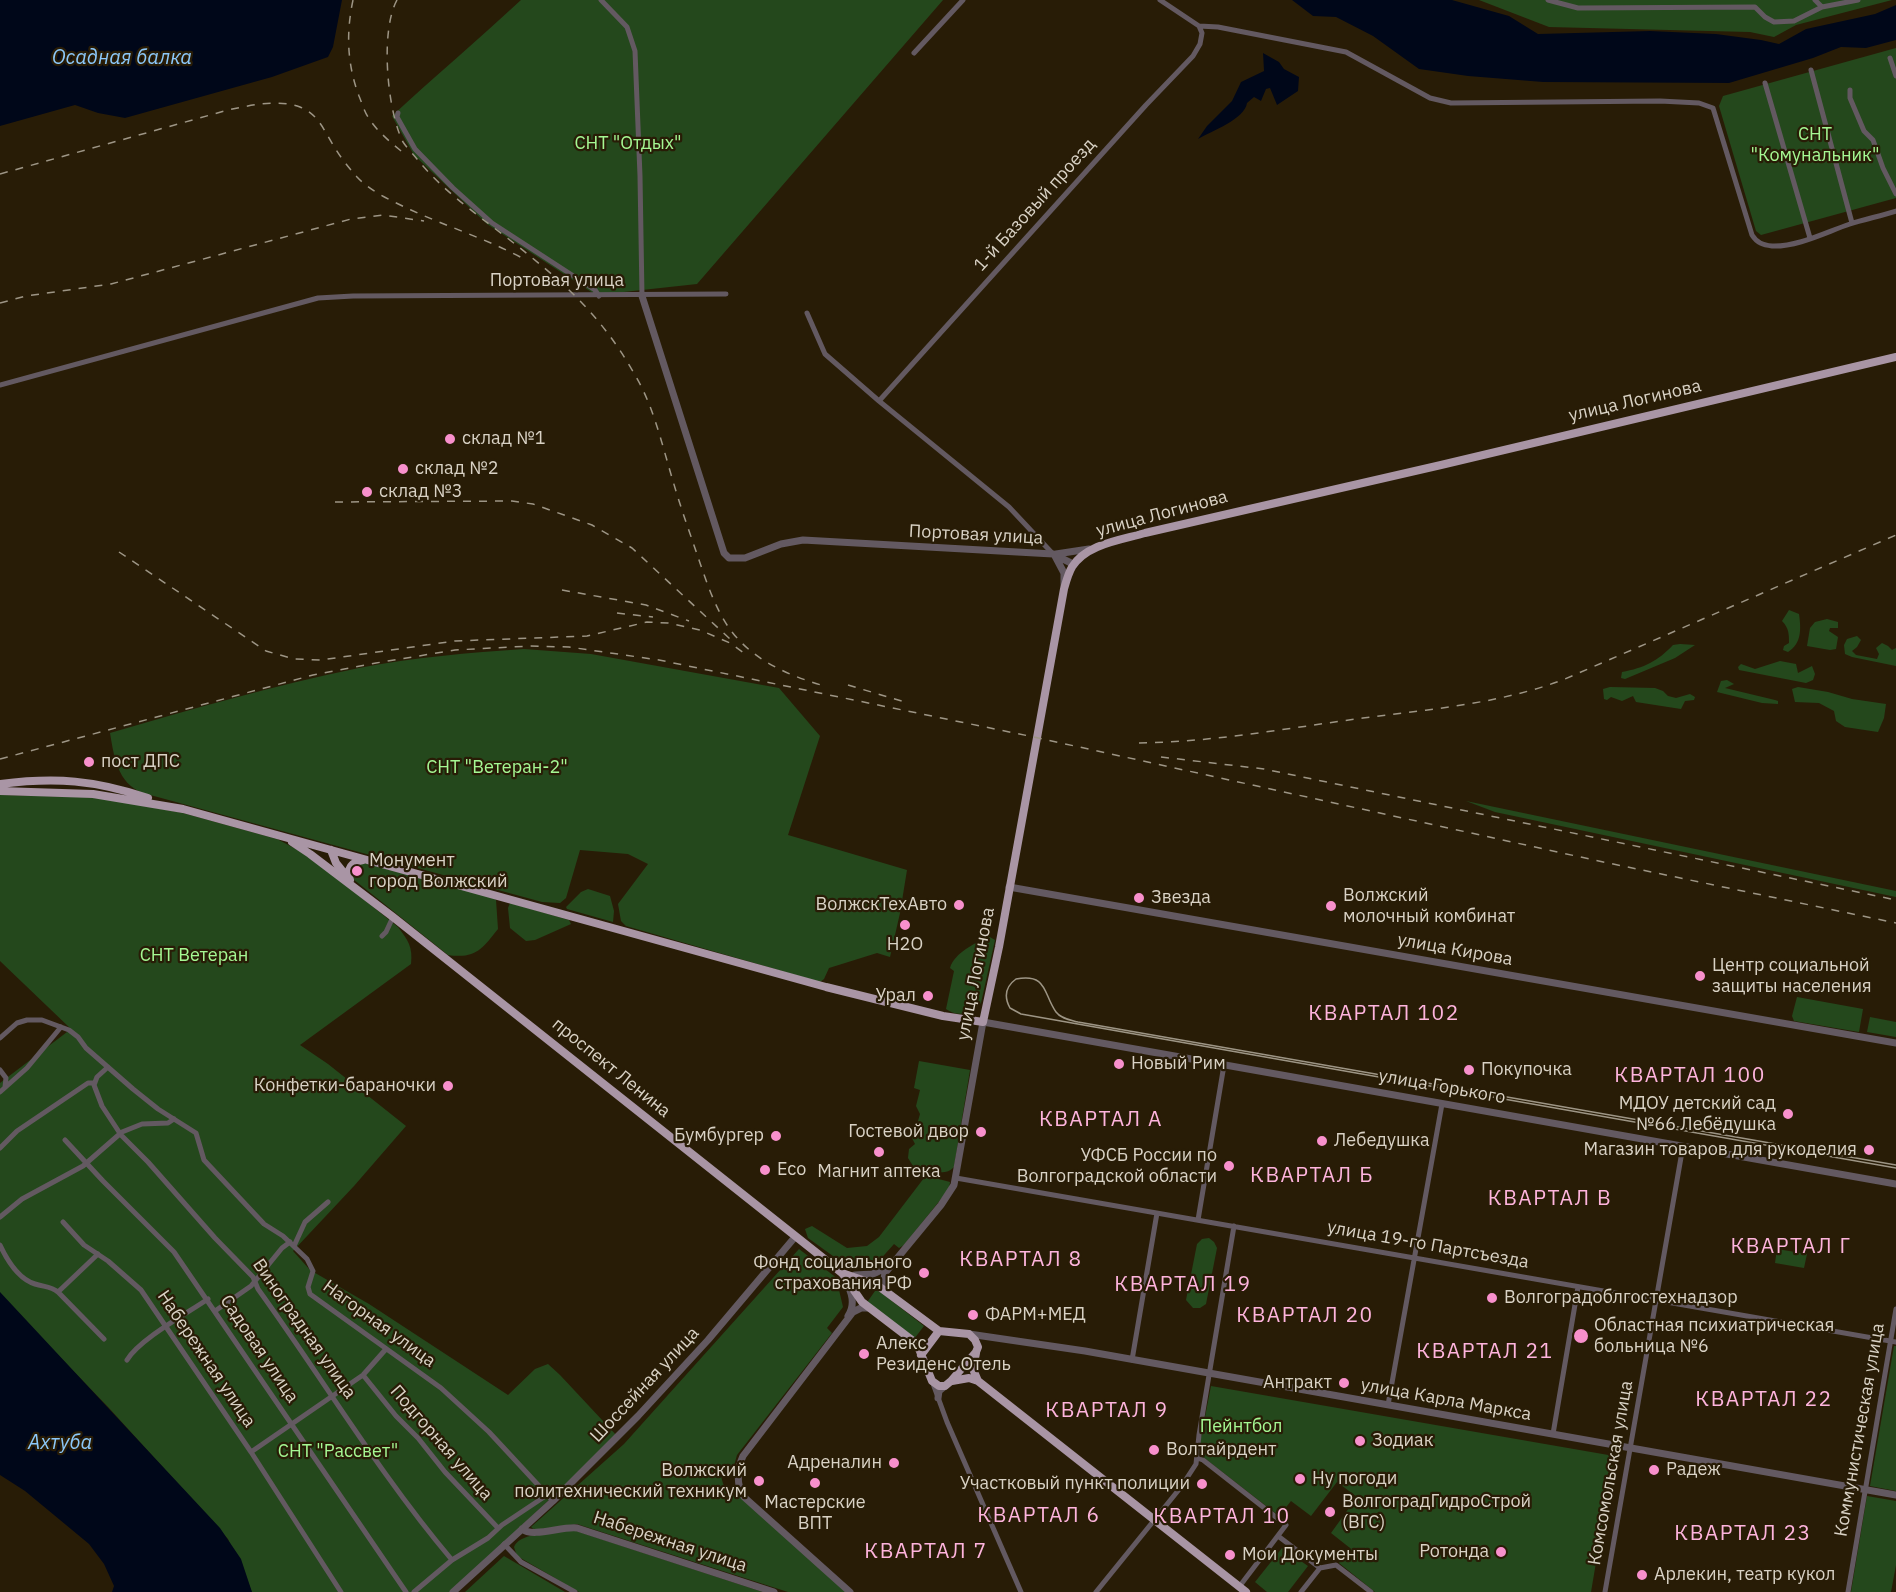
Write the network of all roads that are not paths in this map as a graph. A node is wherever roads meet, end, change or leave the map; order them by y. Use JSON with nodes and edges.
{"nodes":[{"id":1,"x":601,"y":0,"type":"edge"},
{"id":2,"x":963,"y":0,"type":"edge"},
{"id":3,"x":1160,"y":0,"type":"edge"},
{"id":4,"x":1548,"y":0,"type":"edge"},
{"id":5,"x":1815,"y":0,"type":"edge"},
{"id":6,"x":1858,"y":0,"type":"edge"},
{"id":7,"x":1822,"y":7,"type":"junction"},
{"id":8,"x":1199,"y":26,"type":"junction"},
{"id":9,"x":914,"y":53,"type":"dead end"},
{"id":10,"x":1890,"y":58,"type":"dead end"},
{"id":11,"x":1811,"y":70,"type":"dead end"},
{"id":12,"x":1896,"y":76,"type":"edge"},
{"id":13,"x":1765,"y":83,"type":"dead end"},
{"id":14,"x":1850,"y":90,"type":"dead end"},
{"id":15,"x":398,"y":113,"type":"dead end"},
{"id":16,"x":1896,"y":194,"type":"edge"},
{"id":17,"x":1896,"y":211,"type":"edge"},
{"id":18,"x":1852,"y":224,"type":"junction"},
{"id":19,"x":1810,"y":238,"type":"junction"},
{"id":20,"x":726,"y":294,"type":"dead end"},
{"id":21,"x":599,"y":296,"type":"junction"},
{"id":22,"x":642,"y":296,"type":"junction"},
{"id":23,"x":807,"y":313,"type":"dead end"},
{"id":24,"x":1896,"y":357,"type":"edge"},
{"id":25,"x":0,"y":385,"type":"edge"},
{"id":26,"x":879,"y":401,"type":"junction"},
{"id":27,"x":1096,"y":548,"type":"junction"},
{"id":28,"x":1053,"y":554,"type":"junction"},
{"id":29,"x":1073,"y":564,"type":"junction"},
{"id":30,"x":1064,"y":589,"type":"junction"},
{"id":31,"x":63,"y":780,"type":"junction"},
{"id":32,"x":78,"y":781,"type":"junction"},
{"id":33,"x":0,"y":784,"type":"edge"},
{"id":34,"x":0,"y":791,"type":"edge"},
{"id":35,"x":62,"y":792,"type":"junction"},
{"id":36,"x":76,"y":793,"type":"junction"},
{"id":37,"x":177,"y":808,"type":"junction"},
{"id":38,"x":278,"y":834,"type":"junction"},
{"id":39,"x":332,"y":853,"type":"junction"},
{"id":40,"x":368,"y":859,"type":"junction"},
{"id":41,"x":332,"y":870,"type":"junction"},
{"id":42,"x":350,"y":880,"type":"junction"},
{"id":43,"x":1009,"y":887,"type":"junction"},
{"id":44,"x":358,"y":890,"type":"junction"},
{"id":45,"x":393,"y":917,"type":"junction"},
{"id":46,"x":382,"y":936,"type":"dead end"},
{"id":47,"x":983,"y":1022,"type":"junction"},
{"id":48,"x":61,"y":1027,"type":"junction"},
{"id":49,"x":0,"y":1038,"type":"edge"},
{"id":50,"x":1896,"y":1043,"type":"edge"},
{"id":51,"x":1224,"y":1065,"type":"junction"},
{"id":52,"x":108,"y":1066,"type":"junction"},
{"id":53,"x":0,"y":1070,"type":"edge"},
{"id":54,"x":93,"y":1083,"type":"junction"},
{"id":55,"x":2,"y":1090,"type":"edge"},
{"id":56,"x":1442,"y":1104,"type":"junction"},
{"id":57,"x":174,"y":1119,"type":"junction"},
{"id":58,"x":120,"y":1134,"type":"junction"},
{"id":59,"x":65,"y":1140,"type":"dead end"},
{"id":60,"x":1683,"y":1146,"type":"junction"},
{"id":61,"x":0,"y":1148,"type":"edge"},
{"id":62,"x":86,"y":1163,"type":"junction"},
{"id":63,"x":956,"y":1178,"type":"junction"},
{"id":64,"x":1896,"y":1184,"type":"edge"},
{"id":65,"x":328,"y":1202,"type":"dead end"},
{"id":66,"x":1157,"y":1213,"type":"junction"},
{"id":67,"x":0,"y":1217,"type":"edge"},
{"id":68,"x":1197,"y":1220,"type":"junction"},
{"id":69,"x":63,"y":1222,"type":"dead end"},
{"id":70,"x":1234,"y":1226,"type":"junction"},
{"id":71,"x":795,"y":1237,"type":"junction"},
{"id":72,"x":292,"y":1244,"type":"junction"},
{"id":73,"x":0,"y":1245,"type":"edge"},
{"id":74,"x":98,"y":1254,"type":"junction"},
{"id":75,"x":899,"y":1255,"type":"junction"},
{"id":76,"x":1414,"y":1258,"type":"junction"},
{"id":77,"x":842,"y":1274,"type":"junction"},
{"id":78,"x":255,"y":1281,"type":"junction"},
{"id":79,"x":1578,"y":1287,"type":"junction"},
{"id":80,"x":886,"y":1291,"type":"junction"},
{"id":81,"x":58,"y":1292,"type":"junction"},
{"id":82,"x":208,"y":1299,"type":"junction"},
{"id":83,"x":1655,"y":1300,"type":"junction"},
{"id":84,"x":872,"y":1309,"type":"junction"},
{"id":85,"x":1896,"y":1309,"type":"edge"},
{"id":86,"x":215,"y":1311,"type":"junction"},
{"id":87,"x":167,"y":1327,"type":"junction"},
{"id":88,"x":841,"y":1329,"type":"junction"},
{"id":89,"x":939,"y":1331,"type":"junction"},
{"id":90,"x":969,"y":1334,"type":"junction"},
{"id":91,"x":992,"y":1337,"type":"junction"},
{"id":92,"x":104,"y":1338,"type":"dead end"},
{"id":93,"x":1893,"y":1342,"type":"edge"},
{"id":94,"x":386,"y":1349,"type":"junction"},
{"id":95,"x":975,"y":1352,"type":"junction"},
{"id":96,"x":921,"y":1355,"type":"junction"},
{"id":97,"x":127,"y":1360,"type":"dead end"},
{"id":98,"x":1132,"y":1360,"type":"junction"},
{"id":99,"x":1209,"y":1374,"type":"junction"},
{"id":100,"x":363,"y":1375,"type":"junction"},
{"id":101,"x":932,"y":1381,"type":"junction"},
{"id":102,"x":978,"y":1381,"type":"junction"},
{"id":103,"x":948,"y":1384,"type":"junction"},
{"id":104,"x":333,"y":1396,"type":"junction"},
{"id":105,"x":938,"y":1398,"type":"junction"},
{"id":106,"x":1388,"y":1405,"type":"junction"},
{"id":107,"x":291,"y":1424,"type":"junction"},
{"id":108,"x":1553,"y":1434,"type":"junction"},
{"id":109,"x":1631,"y":1448,"type":"junction"},
{"id":110,"x":251,"y":1452,"type":"junction"},
{"id":111,"x":1197,"y":1458,"type":"junction"},
{"id":112,"x":1865,"y":1490,"type":"junction"},
{"id":113,"x":1896,"y":1495,"type":"edge"},
{"id":114,"x":550,"y":1498,"type":"junction"},
{"id":115,"x":1154,"y":1520,"type":"junction"},
{"id":116,"x":498,"y":1528,"type":"junction"},
{"id":117,"x":522,"y":1529,"type":"junction"},
{"id":118,"x":1278,"y":1536,"type":"junction"},
{"id":119,"x":504,"y":1544,"type":"junction"},
{"id":120,"x":452,"y":1560,"type":"junction"},
{"id":121,"x":1320,"y":1568,"type":"junction"},
{"id":122,"x":1243,"y":1589,"type":"edge"},
{"id":123,"x":341,"y":1592,"type":"edge"},
{"id":124,"x":406,"y":1592,"type":"edge"},
{"id":125,"x":414,"y":1592,"type":"edge"},
{"id":126,"x":453,"y":1592,"type":"edge"},
{"id":127,"x":575,"y":1592,"type":"edge"},
{"id":128,"x":774,"y":1592,"type":"edge"},
{"id":129,"x":850,"y":1592,"type":"edge"},
{"id":130,"x":1021,"y":1592,"type":"edge"},
{"id":131,"x":1096,"y":1592,"type":"edge"},
{"id":132,"x":1301,"y":1592,"type":"edge"},
{"id":133,"x":1371,"y":1592,"type":"edge"},
{"id":134,"x":1605,"y":1592,"type":"edge"},
{"id":135,"x":1848,"y":1592,"type":"edge"}],
"edges":[{"from":1,"to":22,"type":"street"},
{"from":2,"to":9,"type":"street"},
{"from":3,"to":8,"type":"street"},
{"from":4,"to":7,"type":"street"},
{"from":5,"to":7,"type":"street"},
{"from":6,"to":7,"type":"street"},
{"from":8,"to":19,"type":"street"},
{"from":8,"to":26,"type":"street","name":"1-й Базовый проезд"},
{"from":10,"to":12,"type":"street"},
{"from":11,"to":18,"type":"street"},
{"from":13,"to":19,"type":"street"},
{"from":14,"to":16,"type":"street"},
{"from":15,"to":21,"type":"street"},
{"from":17,"to":18,"type":"street"},
{"from":18,"to":19,"type":"street"},
{"from":20,"to":22,"type":"street"},
{"from":21,"to":22,"type":"street","name":"Портовая улица"},
{"from":21,"to":25,"type":"street","name":"Портовая улица"},
{"from":22,"to":28,"type":"street","name":"Портовая улица"},
{"from":23,"to":26,"type":"street"},
{"from":24,"to":27,"type":"main road","name":"улица Логинова"},
{"from":26,"to":28,"type":"street"},
{"from":27,"to":28,"type":"street"},
{"from":27,"to":29,"type":"main road","name":"улица Логинова"},
{"from":28,"to":29,"type":"street","name":"Портовая улица"},
{"from":28,"to":30,"type":"street"},
{"from":29,"to":30,"type":"main road","name":"улица Логинова"},
{"from":30,"to":43,"type":"main road","name":"улица Логинова"},
{"from":31,"to":32,"type":"main road"},
{"from":31,"to":33,"type":"main road"},
{"from":31,"to":35,"type":"main road"},
{"from":32,"to":36,"type":"main road"},
{"from":32,"to":37,"type":"main road"},
{"from":34,"to":35,"type":"main road"},
{"from":35,"to":36,"type":"main road"},
{"from":36,"to":37,"type":"main road"},
{"from":37,"to":38,"type":"main road"},
{"from":38,"to":39,"type":"main road"},
{"from":38,"to":41,"type":"main road","name":"проспект Ленина"},
{"from":39,"to":40,"type":"main road"},
{"from":39,"to":41,"type":"main road"},
{"from":39,"to":42,"type":"main road","name":"проспект Ленина"},
{"from":40,"to":42,"type":"main road"},
{"from":40,"to":47,"type":"main road"},
{"from":41,"to":44,"type":"main road","name":"проспект Ленина"},
{"from":42,"to":44,"type":"main road","name":"проспект Ленина"},
{"from":43,"to":47,"type":"main road","name":"улица Логинова"},
{"from":43,"to":50,"type":"street","name":"улица Кирова"},
{"from":44,"to":45,"type":"main road","name":"проспект Ленина"},
{"from":45,"to":46,"type":"street"},
{"from":45,"to":71,"type":"main road","name":"проспект Ленина"},
{"from":47,"to":51,"type":"street","name":"улица Горького"},
{"from":47,"to":63,"type":"street","name":"улица Логинова"},
{"from":48,"to":49,"type":"street"},
{"from":48,"to":52,"type":"street","name":"Нагорная улица"},
{"from":48,"to":55,"type":"street"},
{"from":51,"to":56,"type":"street","name":"улица Горького"},
{"from":51,"to":68,"type":"street"},
{"from":52,"to":54,"type":"street"},
{"from":52,"to":57,"type":"street","name":"Нагорная улица"},
{"from":53,"to":55,"type":"street"},
{"from":54,"to":58,"type":"street","name":"Виноградная улица"},
{"from":54,"to":61,"type":"street"},
{"from":56,"to":60,"type":"street","name":"улица Горького"},
{"from":56,"to":76,"type":"street"},
{"from":57,"to":58,"type":"street"},
{"from":57,"to":72,"type":"street","name":"Нагорная улица"},
{"from":58,"to":62,"type":"street"},
{"from":58,"to":78,"type":"street","name":"Виноградная улица"},
{"from":59,"to":62,"type":"street","name":"Садовая улица"},
{"from":60,"to":64,"type":"street","name":"улица Горького"},
{"from":60,"to":83,"type":"street","name":"Комсомольская улица"},
{"from":62,"to":67,"type":"street"},
{"from":62,"to":82,"type":"street","name":"Садовая улица"},
{"from":63,"to":66,"type":"street","name":"улица 19-го Партсъезда"},
{"from":63,"to":75,"type":"street","name":"улица Логинова"},
{"from":65,"to":72,"type":"street"},
{"from":66,"to":68,"type":"street","name":"улица 19-го Партсъезда"},
{"from":66,"to":98,"type":"street"},
{"from":68,"to":70,"type":"street","name":"улица 19-го Партсъезда"},
{"from":69,"to":74,"type":"street","name":"Набережная улица"},
{"from":70,"to":76,"type":"street","name":"улица 19-го Партсъезда"},
{"from":70,"to":99,"type":"street"},
{"from":71,"to":77,"type":"main road","name":"проспект Ленина"},
{"from":71,"to":114,"type":"street","name":"Шоссейная улица"},
{"from":72,"to":78,"type":"street"},
{"from":72,"to":94,"type":"street","name":"Нагорная улица"},
{"from":73,"to":81,"type":"street"},
{"from":74,"to":81,"type":"street"},
{"from":74,"to":87,"type":"street","name":"Набережная улица"},
{"from":75,"to":77,"type":"street"},
{"from":75,"to":80,"type":"street"},
{"from":76,"to":79,"type":"street","name":"улица 19-го Партсъезда"},
{"from":76,"to":106,"type":"street"},
{"from":77,"to":80,"type":"main road","name":"проспект Ленина"},
{"from":77,"to":84,"type":"main road","name":"проспект Ленина"},
{"from":77,"to":88,"type":"street"},
{"from":78,"to":86,"type":"street"},
{"from":78,"to":104,"type":"street","name":"Виноградная улица"},
{"from":79,"to":83,"type":"street","name":"улица 19-го Партсъезда"},
{"from":79,"to":108,"type":"street"},
{"from":80,"to":89,"type":"main road","name":"проспект Ленина"},
{"from":81,"to":92,"type":"street"},
{"from":82,"to":86,"type":"street","name":"Садовая улица"},
{"from":82,"to":87,"type":"street"},
{"from":83,"to":93,"type":"street","name":"улица 19-го Партсъезда"},
{"from":83,"to":109,"type":"street","name":"Комсомольская улица"},
{"from":84,"to":88,"type":"street"},
{"from":84,"to":96,"type":"main road","name":"проспект Ленина"},
{"from":85,"to":93,"type":"street","name":"Коммунистическая улица"},
{"from":86,"to":107,"type":"street","name":"Садовая улица"},
{"from":87,"to":97,"type":"street"},
{"from":87,"to":110,"type":"street","name":"Набережная улица"},
{"from":88,"to":129,"type":"street"},
{"from":89,"to":90,"type":"main road"},
{"from":89,"to":96,"type":"main road"},
{"from":90,"to":91,"type":"street","name":"улица Карла Маркса"},
{"from":90,"to":95,"type":"main road"},
{"from":91,"to":95,"type":"street"},
{"from":91,"to":98,"type":"street","name":"улица Карла Маркса"},
{"from":93,"to":112,"type":"street","name":"Коммунистическая улица"},
{"from":94,"to":100,"type":"street"},
{"from":94,"to":114,"type":"street","name":"Нагорная улица"},
{"from":95,"to":102,"type":"main road"},
{"from":95,"to":103,"type":"main road"},
{"from":96,"to":101,"type":"main road"},
{"from":98,"to":99,"type":"street","name":"улица Карла Маркса"},
{"from":99,"to":106,"type":"street","name":"улица Карла Маркса"},
{"from":99,"to":111,"type":"street"},
{"from":100,"to":104,"type":"street"},
{"from":100,"to":116,"type":"street","name":"Подгорная улица"},
{"from":101,"to":103,"type":"main road"},
{"from":101,"to":105,"type":"street"},
{"from":102,"to":103,"type":"main road"},
{"from":102,"to":115,"type":"main road"},
{"from":103,"to":105,"type":"street"},
{"from":104,"to":107,"type":"street"},
{"from":104,"to":120,"type":"street","name":"Виноградная улица"},
{"from":105,"to":130,"type":"street"},
{"from":106,"to":108,"type":"street","name":"улица Карла Маркса"},
{"from":107,"to":110,"type":"street"},
{"from":107,"to":124,"type":"street","name":"Садовая улица"},
{"from":108,"to":109,"type":"street","name":"улица Карла Маркса"},
{"from":109,"to":112,"type":"street","name":"улица Карла Маркса"},
{"from":109,"to":134,"type":"street","name":"Комсомольская улица"},
{"from":110,"to":123,"type":"street","name":"Набережная улица"},
{"from":111,"to":115,"type":"street"},
{"from":111,"to":118,"type":"street"},
{"from":112,"to":113,"type":"street","name":"улица Карла Маркса"},
{"from":112,"to":135,"type":"street","name":"Коммунистическая улица"},
{"from":114,"to":116,"type":"street"},
{"from":114,"to":117,"type":"street","name":"Шоссейная улица"},
{"from":115,"to":122,"type":"main road"},
{"from":115,"to":131,"type":"street"},
{"from":116,"to":120,"type":"street"},
{"from":117,"to":119,"type":"street","name":"Шоссейная улица"},
{"from":117,"to":128,"type":"street","name":"Набережная улица"},
{"from":118,"to":121,"type":"street"},
{"from":118,"to":122,"type":"street"},
{"from":119,"to":126,"type":"street","name":"Шоссейная улица"},
{"from":119,"to":127,"type":"street"},
{"from":120,"to":125,"type":"street"},
{"from":121,"to":132,"type":"street"},
{"from":121,"to":133,"type":"street"}]}
